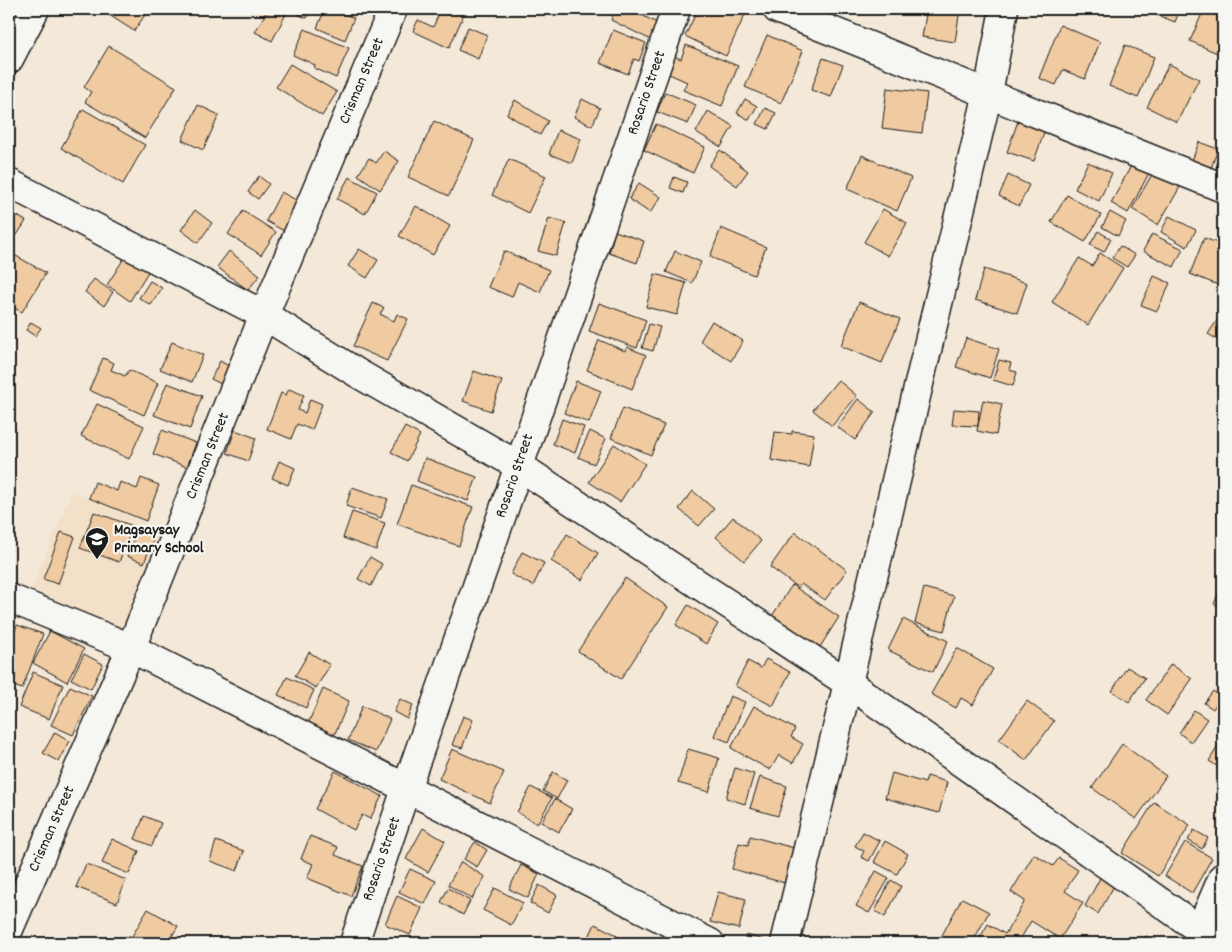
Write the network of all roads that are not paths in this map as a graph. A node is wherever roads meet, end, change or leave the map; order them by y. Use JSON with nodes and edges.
{"nodes":[{"id":1,"x":35,"y":9,"type":"edge"},
{"id":2,"x":393,"y":9,"type":"edge"},
{"id":3,"x":676,"y":9,"type":"edge"},
{"id":4,"x":776,"y":9,"type":"edge"},
{"id":5,"x":1004,"y":9,"type":"edge"},
{"id":6,"x":9,"y":59,"type":"edge"},
{"id":7,"x":988,"y":93,"type":"junction"},
{"id":8,"x":9,"y":183,"type":"edge"},
{"id":9,"x":1223,"y":188,"type":"edge"},
{"id":10,"x":264,"y":315,"type":"junction"},
{"id":11,"x":519,"y":466,"type":"junction"},
{"id":12,"x":9,"y":598,"type":"edge"},
{"id":13,"x":131,"y":648,"type":"junction"},
{"id":14,"x":848,"y":683,"type":"junction"},
{"id":15,"x":406,"y":789,"type":"junction"},
{"id":16,"x":1223,"y":877,"type":"edge"},
{"id":17,"x":9,"y":929,"type":"edge"},
{"id":18,"x":1210,"y":936,"type":"edge"},
{"id":19,"x":354,"y":943,"type":"edge"},
{"id":20,"x":710,"y":943,"type":"edge"},
{"id":21,"x":785,"y":943,"type":"edge"}],
"edges":[{"from":1,"to":6,"type":"street"},
{"from":2,"to":10,"type":"street","name":"Crisman Street"},
{"from":3,"to":11,"type":"street","name":"Rosario Street"},
{"from":4,"to":7,"type":"street"},
{"from":5,"to":7,"type":"street"},
{"from":7,"to":9,"type":"street"},
{"from":7,"to":14,"type":"street"},
{"from":8,"to":10,"type":"street"},
{"from":10,"to":11,"type":"street"},
{"from":10,"to":13,"type":"street","name":"Crisman Street"},
{"from":11,"to":14,"type":"street"},
{"from":11,"to":15,"type":"street","name":"Rosario Street"},
{"from":12,"to":13,"type":"street"},
{"from":13,"to":15,"type":"street"},
{"from":13,"to":17,"type":"street","name":"Crisman Street"},
{"from":14,"to":18,"type":"street"},
{"from":14,"to":21,"type":"street"},
{"from":15,"to":19,"type":"street","name":"Rosario Street"},
{"from":15,"to":20,"type":"street"},
{"from":16,"to":18,"type":"street"}]}
